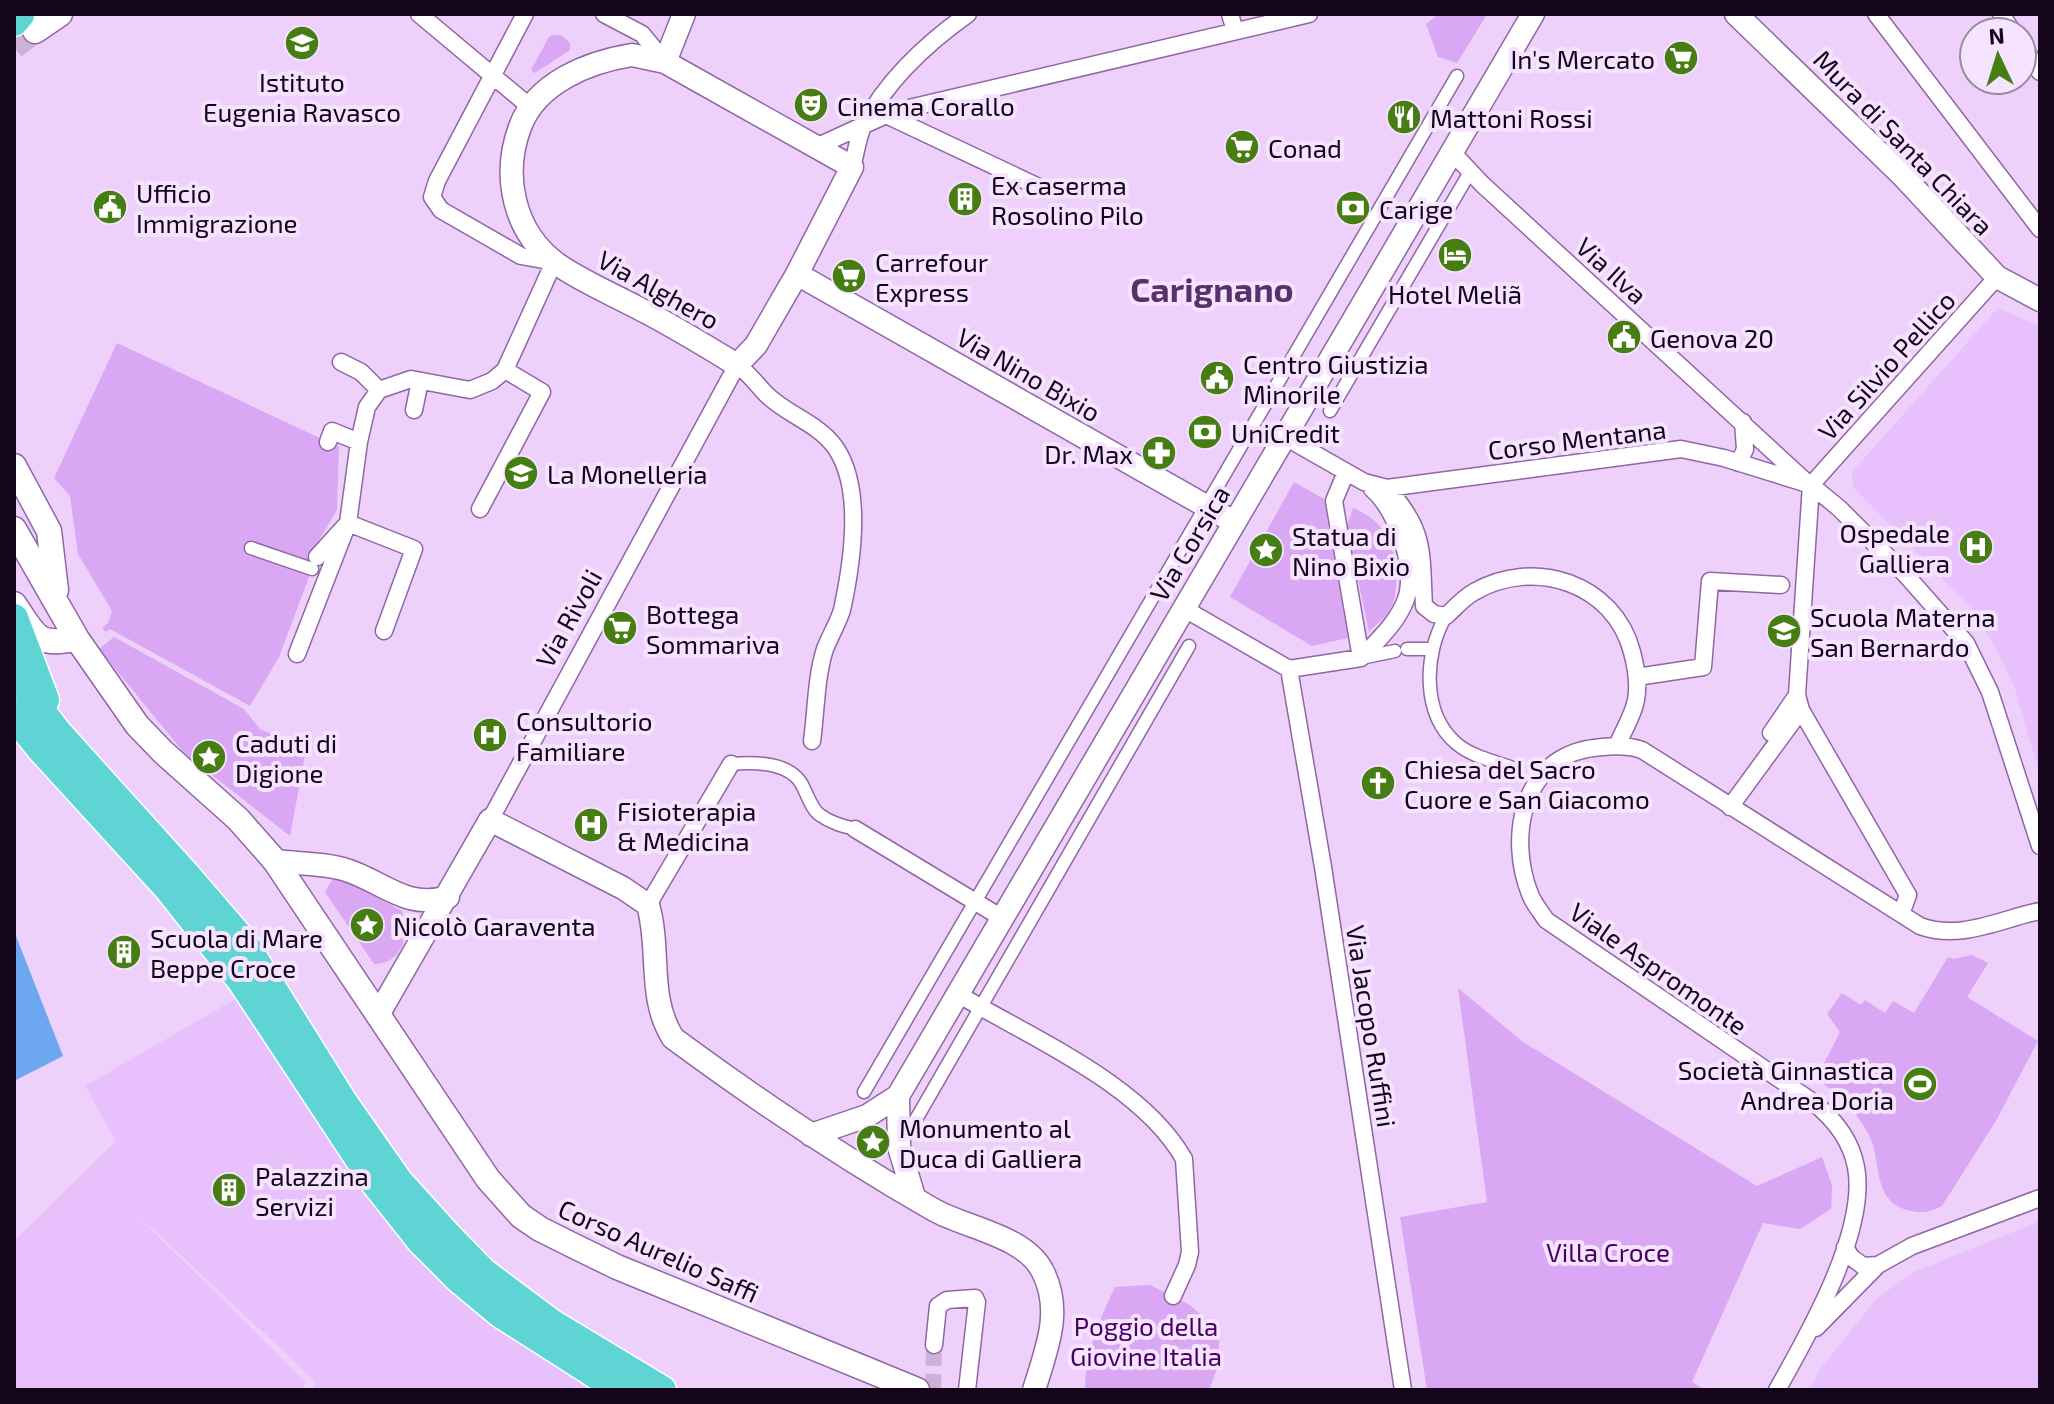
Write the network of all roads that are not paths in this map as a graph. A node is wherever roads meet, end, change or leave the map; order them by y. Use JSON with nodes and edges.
{"nodes":[{"id":1,"x":60,"y":14,"type":"edge"},
{"id":2,"x":419,"y":14,"type":"edge"},
{"id":3,"x":525,"y":14,"type":"edge"},
{"id":4,"x":604,"y":14,"type":"edge"},
{"id":5,"x":684,"y":14,"type":"edge"},
{"id":6,"x":968,"y":14,"type":"edge"},
{"id":7,"x":1230,"y":14,"type":"edge"},
{"id":8,"x":1309,"y":14,"type":"edge"},
{"id":9,"x":1736,"y":14,"type":"edge"},
{"id":10,"x":1876,"y":14,"type":"edge"},
{"id":11,"x":1530,"y":16,"type":"edge"},
{"id":12,"x":21,"y":20,"type":"tunnel mouth"},
{"id":13,"x":1235,"y":31,"type":"junction"},
{"id":14,"x":665,"y":62,"type":"junction"},
{"id":15,"x":493,"y":76,"type":"junction"},
{"id":16,"x":1457,"y":76,"type":"dead end"},
{"id":17,"x":529,"y":106,"type":"junction"},
{"id":18,"x":886,"y":115,"type":"junction"},
{"id":19,"x":863,"y":125,"type":"junction"},
{"id":20,"x":816,"y":147,"type":"junction"},
{"id":21,"x":1451,"y":151,"type":"junction"},
{"id":22,"x":852,"y":167,"type":"junction"},
{"id":23,"x":1470,"y":172,"type":"junction"},
{"id":24,"x":1043,"y":189,"type":"dead end"},
{"id":25,"x":2040,"y":229,"type":"edge"},
{"id":26,"x":554,"y":262,"type":"junction"},
{"id":27,"x":797,"y":274,"type":"junction"},
{"id":28,"x":1997,"y":277,"type":"junction"},
{"id":29,"x":2040,"y":299,"type":"edge"},
{"id":30,"x":341,"y":362,"type":"dead end"},
{"id":31,"x":737,"y":365,"type":"junction"},
{"id":32,"x":505,"y":370,"type":"junction"},
{"id":33,"x":420,"y":381,"type":"junction"},
{"id":34,"x":379,"y":390,"type":"junction"},
{"id":35,"x":414,"y":410,"type":"dead end"},
{"id":36,"x":1330,"y":411,"type":"dead end"},
{"id":37,"x":1743,"y":422,"type":"junction"},
{"id":38,"x":1285,"y":437,"type":"junction"},
{"id":39,"x":328,"y":442,"type":"dead end"},
{"id":40,"x":359,"y":442,"type":"junction"},
{"id":41,"x":1739,"y":463,"type":"junction"},
{"id":42,"x":14,"y":466,"type":"edge"},
{"id":43,"x":1346,"y":472,"type":"junction"},
{"id":44,"x":1364,"y":482,"type":"junction"},
{"id":45,"x":1811,"y":485,"type":"junction"},
{"id":46,"x":1387,"y":488,"type":"junction"},
{"id":47,"x":1207,"y":507,"type":"junction"},
{"id":48,"x":480,"y":509,"type":"dead end"},
{"id":49,"x":1234,"y":522,"type":"junction"},
{"id":50,"x":348,"y":523,"type":"junction"},
{"id":51,"x":14,"y":529,"type":"edge"},
{"id":52,"x":251,"y":548,"type":"dead end"},
{"id":53,"x":314,"y":563,"type":"joint"},
{"id":54,"x":1781,"y":585,"type":"dead end"},
{"id":55,"x":14,"y":604,"type":"edge"},
{"id":56,"x":60,"y":608,"type":"junction"},
{"id":57,"x":1183,"y":608,"type":"junction"},
{"id":58,"x":1446,"y":616,"type":"junction"},
{"id":59,"x":22,"y":623,"type":"edge"},
{"id":60,"x":384,"y":631,"type":"dead end"},
{"id":61,"x":77,"y":639,"type":"junction"},
{"id":62,"x":1189,"y":646,"type":"dead end"},
{"id":63,"x":1432,"y":649,"type":"junction"},
{"id":64,"x":297,"y":654,"type":"dead end"},
{"id":65,"x":1361,"y":658,"type":"junction"},
{"id":66,"x":1289,"y":669,"type":"junction"},
{"id":67,"x":14,"y":675,"type":"edge"},
{"id":68,"x":1637,"y":677,"type":"junction"},
{"id":69,"x":1799,"y":702,"type":"junction"},
{"id":70,"x":14,"y":716,"type":"edge"},
{"id":71,"x":57,"y":732,"type":"junction"},
{"id":72,"x":812,"y":741,"type":"dead end"},
{"id":73,"x":1617,"y":746,"type":"junction"},
{"id":74,"x":731,"y":764,"type":"joint"},
{"id":75,"x":1515,"y":769,"type":"dead end"},
{"id":76,"x":1730,"y":799,"type":"junction"},
{"id":77,"x":490,"y":820,"type":"junction"},
{"id":78,"x":855,"y":829,"type":"joint"},
{"id":79,"x":2040,"y":846,"type":"edge"},
{"id":80,"x":275,"y":861,"type":"junction"},
{"id":81,"x":448,"y":897,"type":"junction"},
{"id":82,"x":976,"y":903,"type":"junction"},
{"id":83,"x":648,"y":905,"type":"junction"},
{"id":84,"x":2040,"y":911,"type":"edge"},
{"id":85,"x":1901,"y":914,"type":"junction"},
{"id":86,"x":1002,"y":918,"type":"junction"},
{"id":87,"x":958,"y":994,"type":"junction"},
{"id":88,"x":981,"y":1008,"type":"junction"},
{"id":89,"x":378,"y":1015,"type":"junction"},
{"id":90,"x":864,"y":1092,"type":"dead end"},
{"id":91,"x":898,"y":1096,"type":"junction"},
{"id":92,"x":915,"y":1121,"type":"dead end"},
{"id":93,"x":811,"y":1135,"type":"junction"},
{"id":94,"x":914,"y":1197,"type":"junction"},
{"id":95,"x":2040,"y":1198,"type":"edge"},
{"id":96,"x":1845,"y":1247,"type":"junction"},
{"id":97,"x":1878,"y":1265,"type":"junction"},
{"id":98,"x":1173,"y":1296,"type":"dead end"},
{"id":99,"x":1809,"y":1335,"type":"junction"},
{"id":100,"x":934,"y":1345,"type":"tunnel mouth"},
{"id":101,"x":620,"y":1390,"type":"edge"},
{"id":102,"x":662,"y":1390,"type":"edge"},
{"id":103,"x":917,"y":1390,"type":"edge"},
{"id":104,"x":967,"y":1390,"type":"edge"},
{"id":105,"x":1034,"y":1390,"type":"edge"},
{"id":106,"x":1403,"y":1390,"type":"edge"},
{"id":107,"x":1777,"y":1390,"type":"edge"}],
"edges":[{"from":1,"to":12,"type":"main road"},
{"from":2,"to":15,"type":"street"},
{"from":3,"to":15,"type":"street"},
{"from":4,"to":14,"type":"street"},
{"from":5,"to":14,"type":"street"},
{"from":6,"to":19,"type":"street"},
{"from":7,"to":13,"type":"street"},
{"from":8,"to":13,"type":"street"},
{"from":9,"to":28,"type":"street","name":"Mura di Santa Chiara"},
{"from":10,"to":25,"type":"street"},
{"from":11,"to":21,"type":"street","name":"Via Corsica"},
{"from":13,"to":18,"type":"street"},
{"from":14,"to":17,"type":"street"},
{"from":14,"to":20,"type":"street"},
{"from":15,"to":17,"type":"street"},
{"from":15,"to":26,"type":"street"},
{"from":16,"to":47,"type":"street","name":"Via Corsica"},
{"from":17,"to":26,"type":"street"},
{"from":18,"to":19,"type":"street"},
{"from":18,"to":24,"type":"street"},
{"from":19,"to":20,"type":"street"},
{"from":19,"to":22,"type":"street"},
{"from":20,"to":22,"type":"street"},
{"from":21,"to":23,"type":"street","name":"Via Ilva"},
{"from":21,"to":38,"type":"street","name":"Via Corsica"},
{"from":22,"to":27,"type":"street"},
{"from":23,"to":36,"type":"street"},
{"from":23,"to":37,"type":"street","name":"Via Ilva"},
{"from":26,"to":31,"type":"street","name":"Via Alghero"},
{"from":26,"to":32,"type":"street"},
{"from":27,"to":31,"type":"street"},
{"from":27,"to":47,"type":"street","name":"Via Nino Bixio"},
{"from":28,"to":29,"type":"street","name":"Mura di Santa Chiara"},
{"from":28,"to":45,"type":"street","name":"Via Silvio Pellico"},
{"from":30,"to":34,"type":"street"},
{"from":31,"to":72,"type":"street"},
{"from":31,"to":77,"type":"street","name":"Via Rivoli"},
{"from":32,"to":33,"type":"street"},
{"from":32,"to":48,"type":"street"},
{"from":33,"to":34,"type":"street"},
{"from":33,"to":35,"type":"street"},
{"from":34,"to":40,"type":"street"},
{"from":37,"to":41,"type":"street"},
{"from":37,"to":45,"type":"street","name":"Via Ilva"},
{"from":38,"to":43,"type":"street"},
{"from":38,"to":49,"type":"street","name":"Via Corsica"},
{"from":39,"to":40,"type":"street"},
{"from":40,"to":50,"type":"street"},
{"from":41,"to":45,"type":"street","name":"Corso Mentana"},
{"from":41,"to":46,"type":"street","name":"Corso Mentana"},
{"from":42,"to":56,"type":"main road"},
{"from":43,"to":44,"type":"street"},
{"from":43,"to":65,"type":"street"},
{"from":44,"to":46,"type":"street"},
{"from":44,"to":65,"type":"street"},
{"from":45,"to":69,"type":"street"},
{"from":45,"to":79,"type":"street","name":"Corso Mentana"},
{"from":46,"to":58,"type":"street"},
{"from":47,"to":49,"type":"street","name":"Via Nino Bixio"},
{"from":47,"to":82,"type":"street","name":"Via Corsica"},
{"from":49,"to":57,"type":"street","name":"Via Corsica"},
{"from":50,"to":53,"type":"street"},
{"from":50,"to":60,"type":"street"},
{"from":50,"to":64,"type":"street"},
{"from":51,"to":56,"type":"main road","name":"Corso Aurelio Saffi"},
{"from":52,"to":53,"type":"street"},
{"from":54,"to":68,"type":"street"},
{"from":55,"to":59,"type":"main road"},
{"from":56,"to":61,"type":"main road","name":"Corso Aurelio Saffi"},
{"from":57,"to":66,"type":"street"},
{"from":57,"to":86,"type":"street","name":"Via Corsica"},
{"from":58,"to":63,"type":"street"},
{"from":58,"to":68,"type":"street"},
{"from":59,"to":61,"type":"main road"},
{"from":59,"to":71,"type":"highway"},
{"from":61,"to":80,"type":"main road","name":"Corso Aurelio Saffi"},
{"from":62,"to":88,"type":"street"},
{"from":63,"to":65,"type":"street"},
{"from":63,"to":75,"type":"street"},
{"from":65,"to":66,"type":"street"},
{"from":66,"to":106,"type":"street","name":"Via Jacopo Ruffini"},
{"from":67,"to":71,"type":"highway"},
{"from":68,"to":73,"type":"street"},
{"from":69,"to":76,"type":"street"},
{"from":69,"to":85,"type":"street"},
{"from":70,"to":101,"type":"highway"},
{"from":71,"to":102,"type":"highway"},
{"from":73,"to":76,"type":"street","name":"Viale Aspromonte"},
{"from":73,"to":96,"type":"street","name":"Viale Aspromonte"},
{"from":74,"to":78,"type":"street"},
{"from":74,"to":83,"type":"street"},
{"from":76,"to":85,"type":"street","name":"Viale Aspromonte"},
{"from":77,"to":81,"type":"street","name":"Via Rivoli"},
{"from":77,"to":83,"type":"street"},
{"from":78,"to":82,"type":"street"},
{"from":80,"to":81,"type":"street"},
{"from":80,"to":89,"type":"main road","name":"Corso Aurelio Saffi"},
{"from":81,"to":89,"type":"street"},
{"from":82,"to":86,"type":"street"},
{"from":82,"to":90,"type":"street","name":"Via Corsica"},
{"from":83,"to":93,"type":"street"},
{"from":84,"to":85,"type":"street","name":"Viale Aspromonte"},
{"from":86,"to":87,"type":"street","name":"Via Corsica"},
{"from":87,"to":88,"type":"street"},
{"from":87,"to":91,"type":"street","name":"Via Corsica"},
{"from":88,"to":92,"type":"street"},
{"from":88,"to":98,"type":"street"},
{"from":89,"to":103,"type":"main road","name":"Corso Aurelio Saffi"},
{"from":91,"to":93,"type":"street","name":"Via Corsica"},
{"from":91,"to":94,"type":"street"},
{"from":93,"to":94,"type":"street"},
{"from":94,"to":105,"type":"street"},
{"from":95,"to":97,"type":"street"},
{"from":96,"to":97,"type":"street"},
{"from":96,"to":99,"type":"street"},
{"from":97,"to":99,"type":"street"},
{"from":99,"to":107,"type":"street"},
{"from":100,"to":104,"type":"street"}]}
